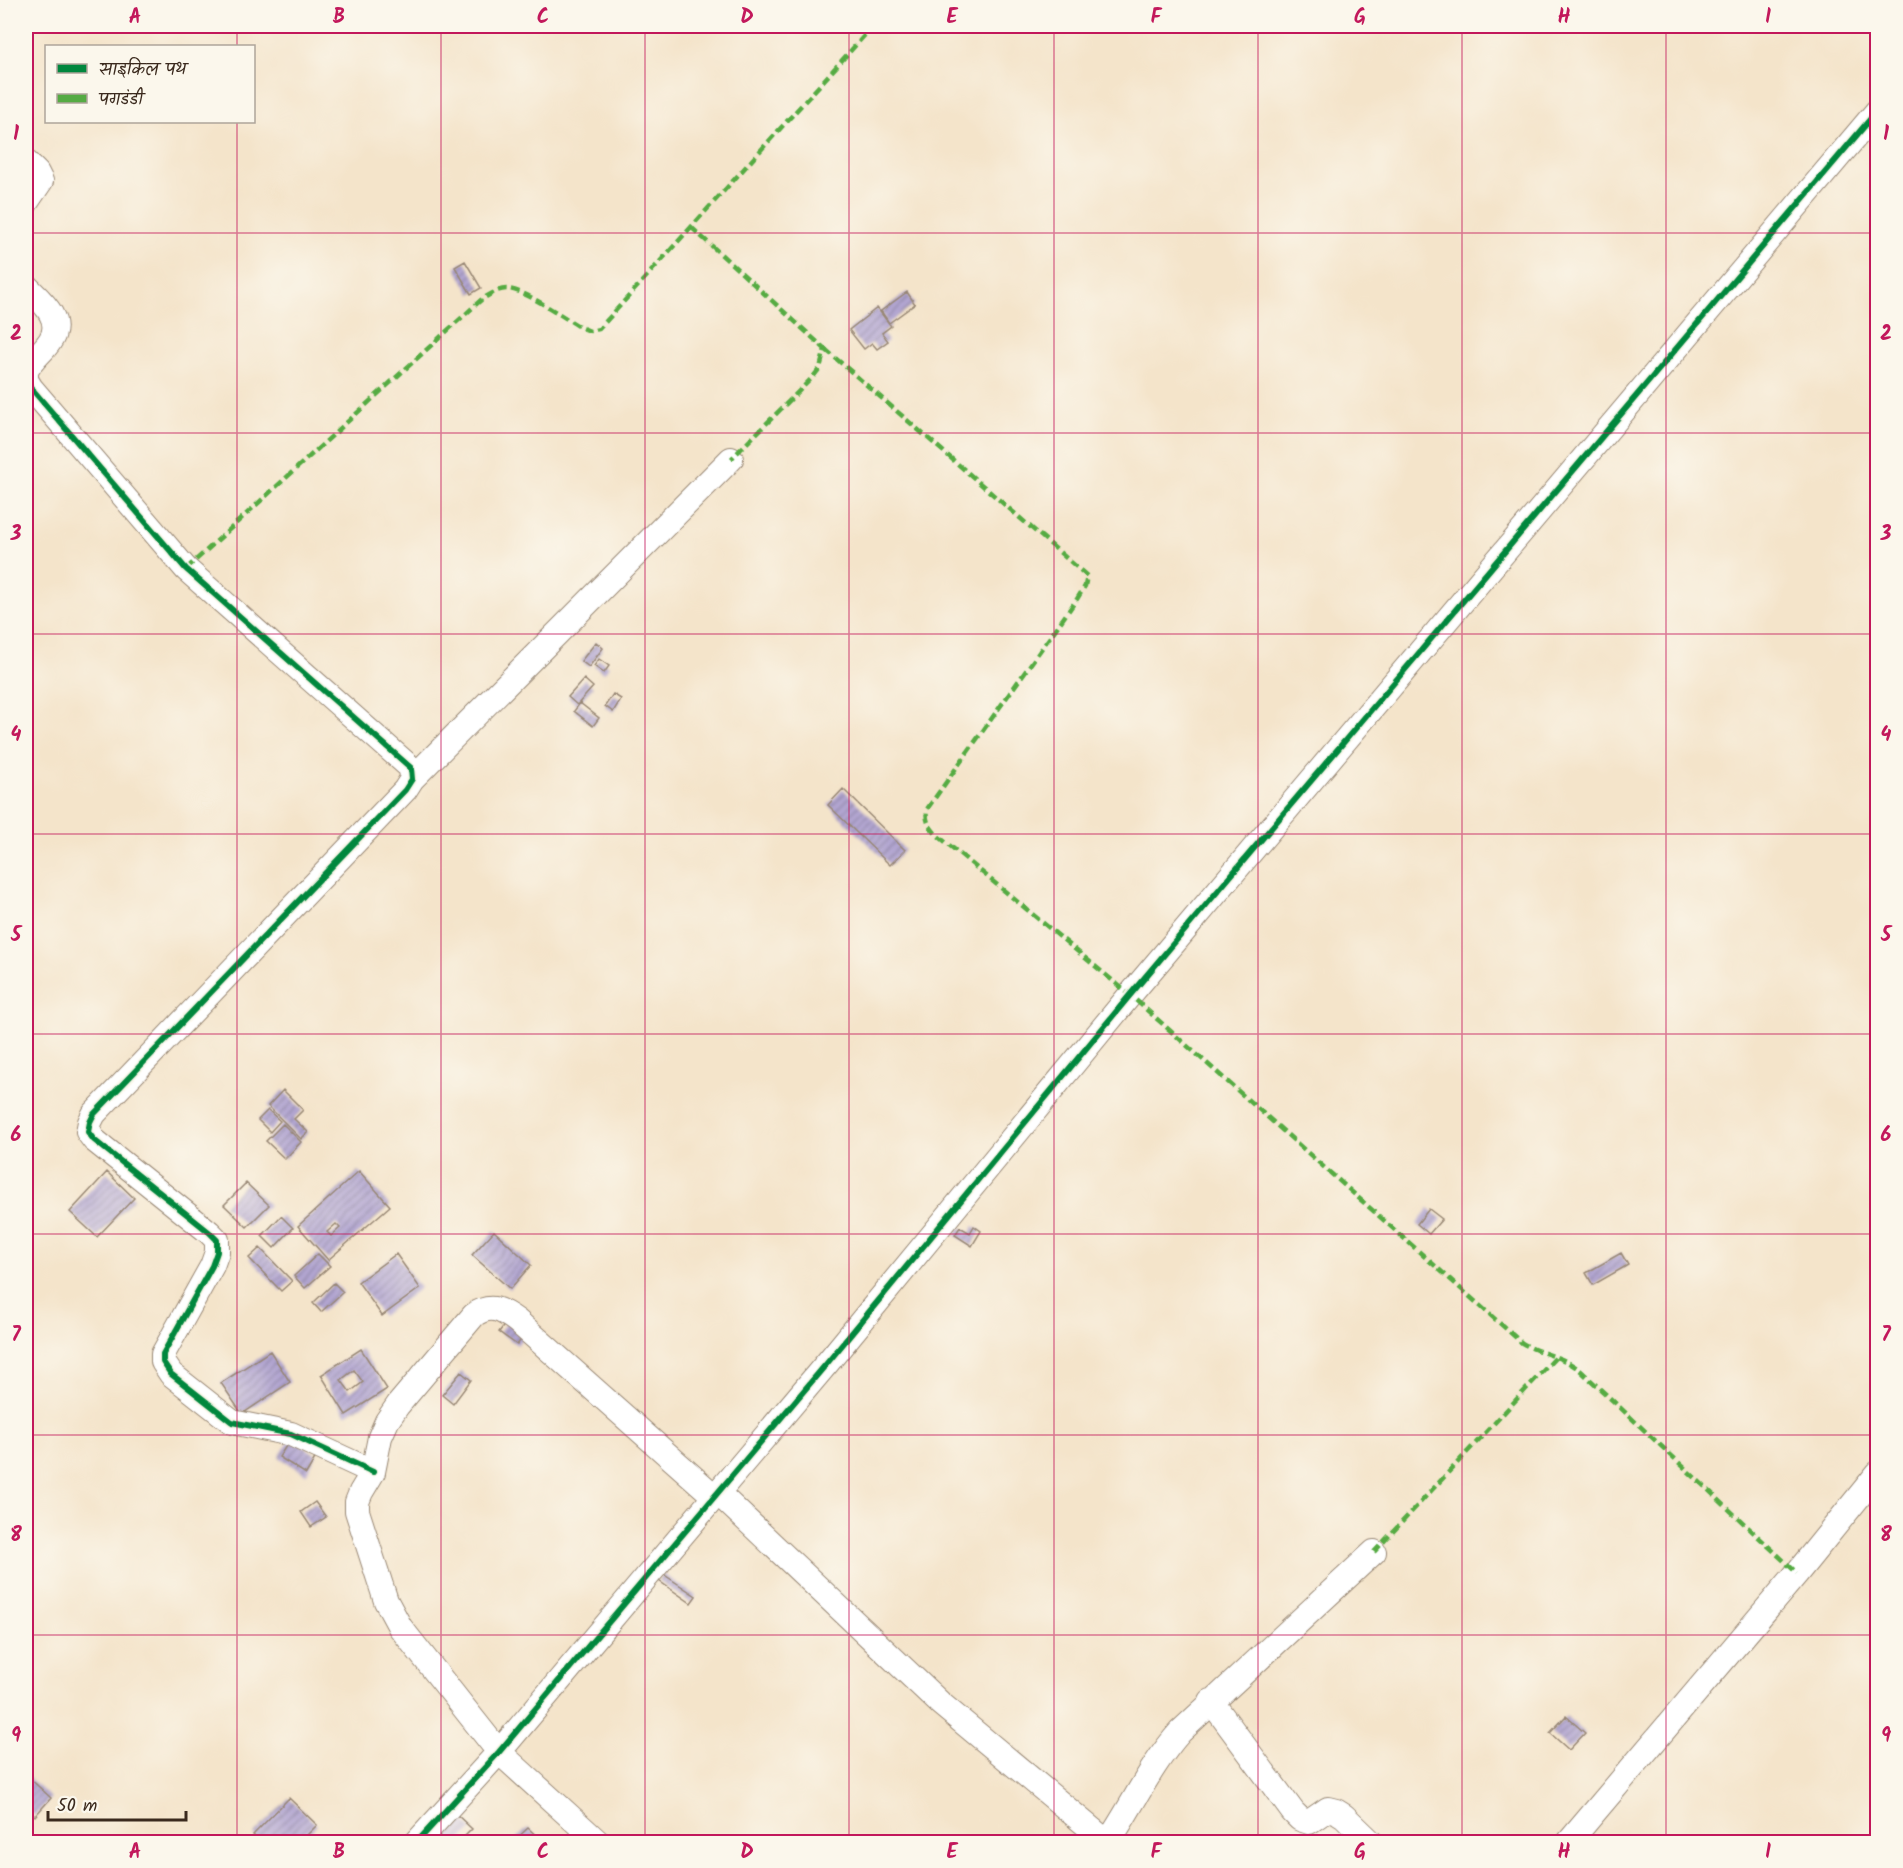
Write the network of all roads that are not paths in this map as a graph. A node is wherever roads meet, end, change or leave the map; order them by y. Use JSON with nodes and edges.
{"nodes":[{"id":1,"x":1878,"y":110,"type":"edge"},
{"id":2,"x":26,"y":162,"type":"edge"},
{"id":3,"x":26,"y":204,"type":"edge"},
{"id":4,"x":26,"y":286,"type":"edge"},
{"id":5,"x":26,"y":372,"type":"edge"},
{"id":6,"x":731,"y":459,"type":"dead end"},
{"id":7,"x":412,"y":778,"type":"junction"},
{"id":8,"x":373,"y":1472,"type":"junction"},
{"id":9,"x":1878,"y":1473,"type":"edge"},
{"id":10,"x":716,"y":1494,"type":"junction"},
{"id":11,"x":1374,"y":1552,"type":"dead end"},
{"id":12,"x":1211,"y":1701,"type":"junction"},
{"id":13,"x":499,"y":1752,"type":"junction"},
{"id":14,"x":417,"y":1842,"type":"edge"},
{"id":15,"x":598,"y":1842,"type":"edge"},
{"id":16,"x":1108,"y":1842,"type":"edge"},
{"id":17,"x":1371,"y":1842,"type":"edge"},
{"id":18,"x":1569,"y":1842,"type":"edge"}],
"edges":[{"from":1,"to":10,"type":"street"},
{"from":2,"to":3,"type":"street"},
{"from":4,"to":5,"type":"street"},
{"from":5,"to":7,"type":"street"},
{"from":6,"to":7,"type":"street"},
{"from":7,"to":8,"type":"street"},
{"from":8,"to":10,"type":"street"},
{"from":8,"to":13,"type":"street"},
{"from":9,"to":18,"type":"street"},
{"from":10,"to":13,"type":"street"},
{"from":10,"to":16,"type":"street"},
{"from":11,"to":12,"type":"street"},
{"from":12,"to":16,"type":"street"},
{"from":12,"to":17,"type":"street"},
{"from":13,"to":14,"type":"street"},
{"from":13,"to":15,"type":"street"}]}
